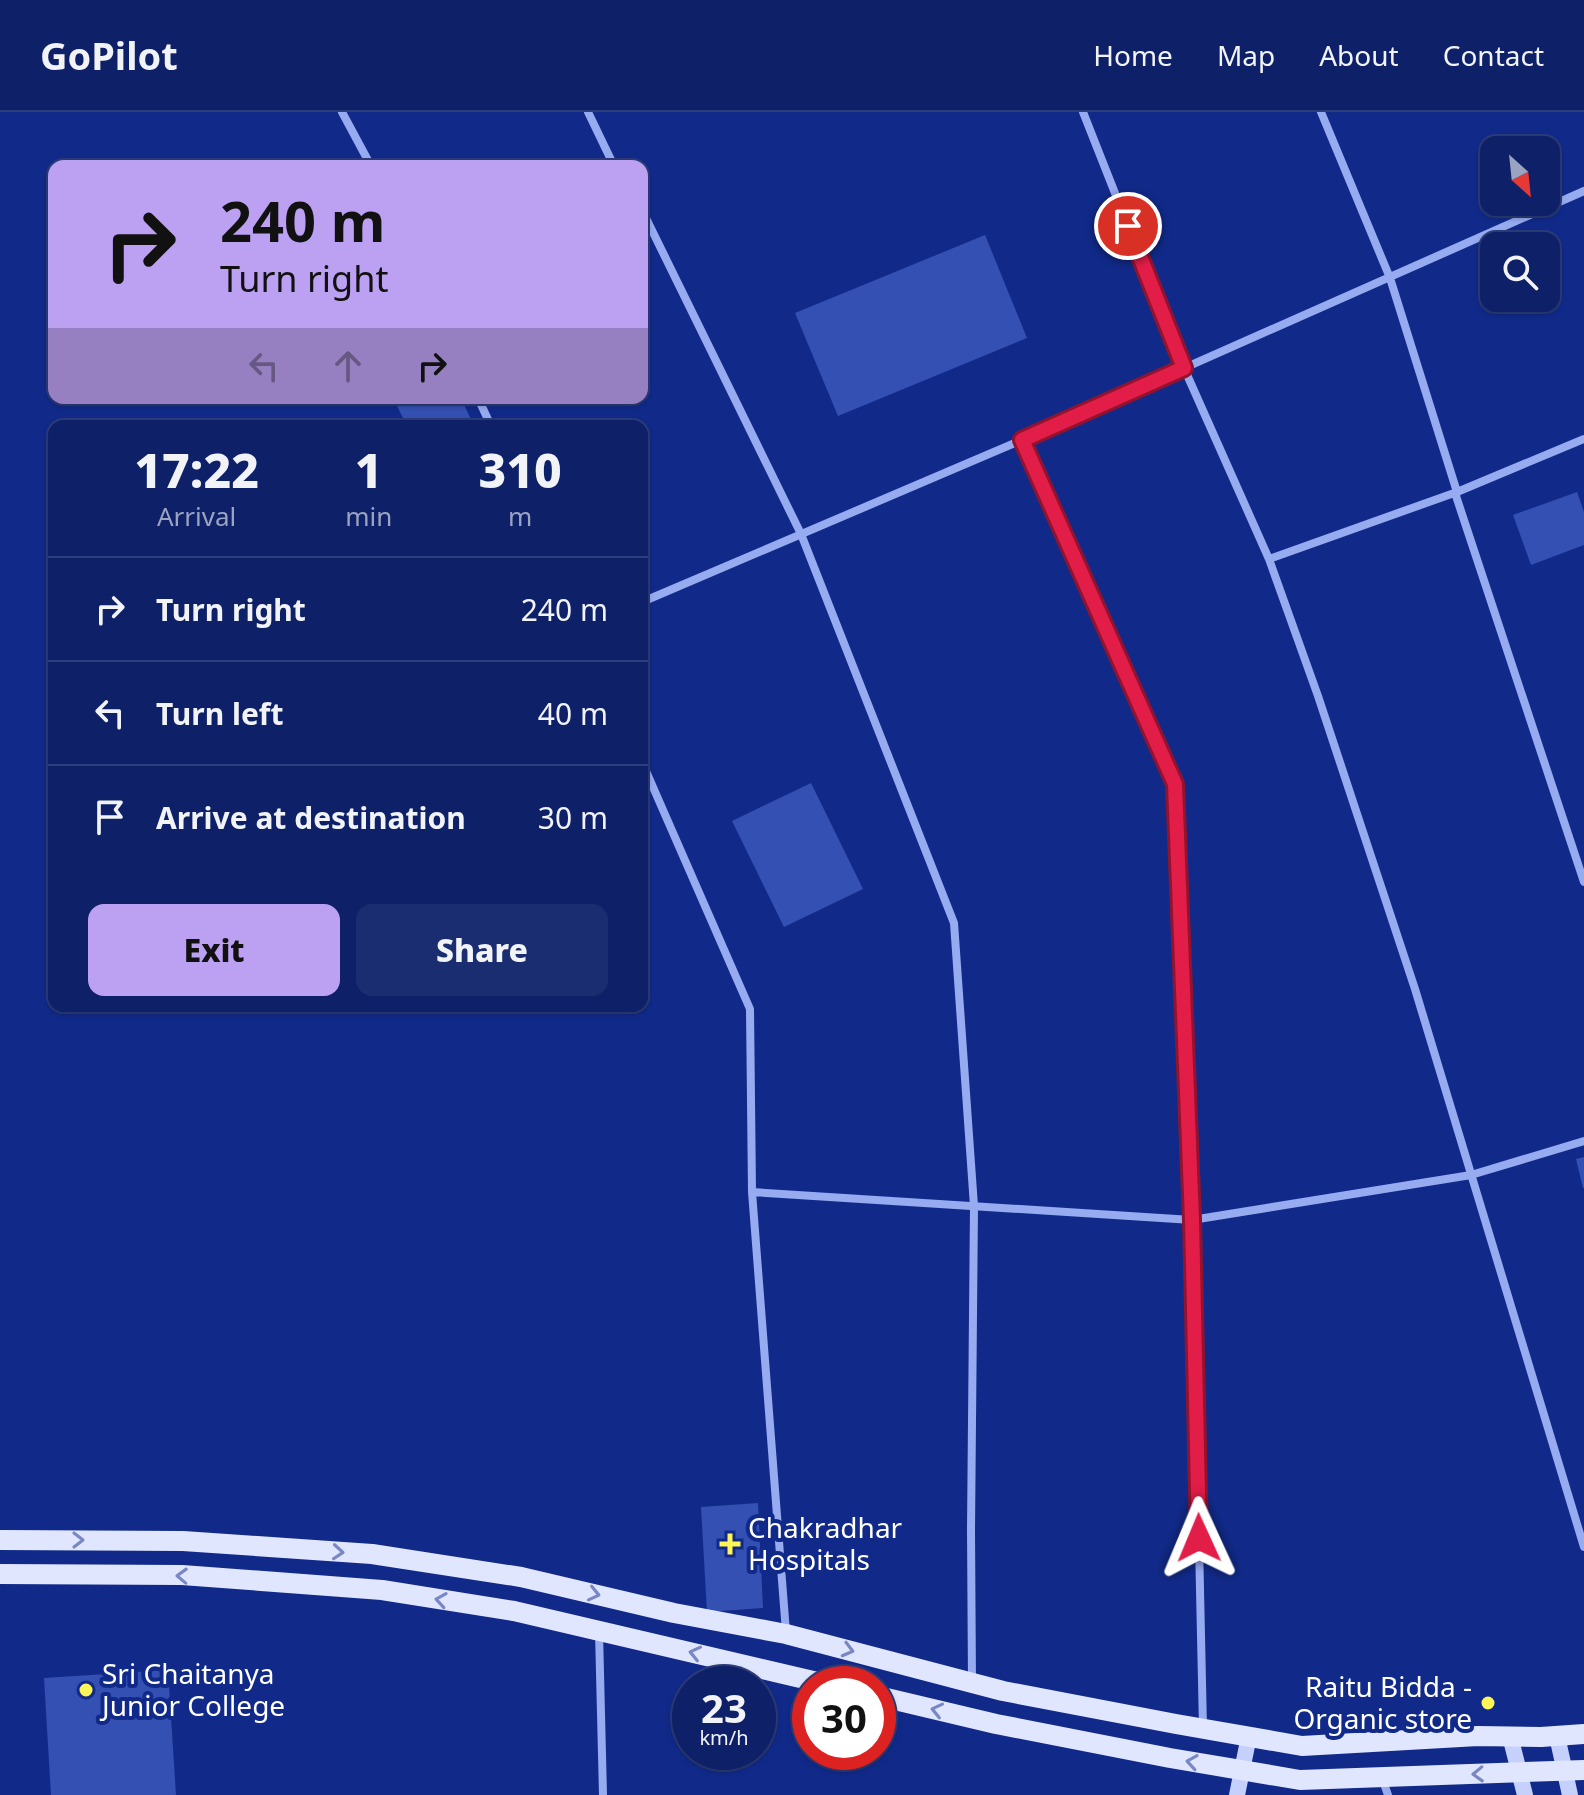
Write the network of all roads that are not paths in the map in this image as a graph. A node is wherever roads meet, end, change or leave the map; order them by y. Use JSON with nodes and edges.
{"nodes":[{"id":1,"x":342,"y":112,"type":"edge"},
{"id":2,"x":588,"y":112,"type":"edge"},
{"id":3,"x":1083,"y":112,"type":"edge"},
{"id":4,"x":1321,"y":112,"type":"edge"},
{"id":5,"x":368,"y":160,"type":"edge"},
{"id":6,"x":611,"y":160,"type":"edge"},
{"id":7,"x":1584,"y":191,"type":"edge"},
{"id":8,"x":648,"y":222,"type":"edge"},
{"id":9,"x":1390,"y":278,"type":"junction"},
{"id":10,"x":1184,"y":368,"type":"junction"},
{"id":11,"x":1584,"y":439,"type":"edge"},
{"id":12,"x":1022,"y":440,"type":"junction"},
{"id":13,"x":1457,"y":492,"type":"junction"},
{"id":14,"x":801,"y":534,"type":"junction"},
{"id":15,"x":1269,"y":559,"type":"junction"},
{"id":16,"x":648,"y":599,"type":"edge"},
{"id":17,"x":648,"y":776,"type":"edge"},
{"id":18,"x":1584,"y":882,"type":"edge"},
{"id":19,"x":1584,"y":1141,"type":"edge"},
{"id":20,"x":1471,"y":1175,"type":"junction"},
{"id":21,"x":752,"y":1192,"type":"junction"},
{"id":22,"x":974,"y":1206,"type":"junction"},
{"id":23,"x":1192,"y":1220,"type":"junction"},
{"id":24,"x":0,"y":1540,"type":"edge"},
{"id":25,"x":1584,"y":1547,"type":"edge"},
{"id":26,"x":0,"y":1574,"type":"edge"},
{"id":27,"x":599,"y":1631,"type":"junction"},
{"id":28,"x":786,"y":1634,"type":"junction"},
{"id":29,"x":792,"y":1676,"type":"edge"},
{"id":30,"x":972,"y":1683,"type":"junction"},
{"id":31,"x":896,"y":1700,"type":"edge"},
{"id":32,"x":1203,"y":1729,"type":"junction"},
{"id":33,"x":1584,"y":1734,"type":"edge"},
{"id":34,"x":1249,"y":1736,"type":"junction"},
{"id":35,"x":1510,"y":1736,"type":"junction"},
{"id":36,"x":1557,"y":1736,"type":"junction"},
{"id":37,"x":1242,"y":1770,"type":"junction"},
{"id":38,"x":1574,"y":1770,"type":"edge"},
{"id":39,"x":1520,"y":1772,"type":"junction"},
{"id":40,"x":1385,"y":1786,"type":"edge"},
{"id":41,"x":603,"y":1795,"type":"edge"},
{"id":42,"x":1237,"y":1795,"type":"edge"},
{"id":43,"x":1525,"y":1795,"type":"edge"},
{"id":44,"x":1570,"y":1795,"type":"edge"}],
"edges":[{"from":1,"to":5,"type":"street"},
{"from":2,"to":6,"type":"street"},
{"from":3,"to":10,"type":"street"},
{"from":4,"to":9,"type":"street"},
{"from":7,"to":9,"type":"street"},
{"from":8,"to":14,"type":"street"},
{"from":9,"to":10,"type":"street"},
{"from":9,"to":13,"type":"street"},
{"from":10,"to":12,"type":"street"},
{"from":10,"to":15,"type":"street"},
{"from":11,"to":13,"type":"street"},
{"from":12,"to":14,"type":"street"},
{"from":12,"to":23,"type":"street"},
{"from":13,"to":15,"type":"street"},
{"from":13,"to":18,"type":"street"},
{"from":14,"to":16,"type":"street"},
{"from":14,"to":22,"type":"street"},
{"from":15,"to":20,"type":"street"},
{"from":17,"to":21,"type":"street"},
{"from":19,"to":20,"type":"street"},
{"from":20,"to":23,"type":"street"},
{"from":20,"to":25,"type":"street"},
{"from":21,"to":22,"type":"street"},
{"from":21,"to":28,"type":"street"},
{"from":22,"to":23,"type":"street"},
{"from":22,"to":30,"type":"street"},
{"from":23,"to":32,"type":"street"},
{"from":24,"to":28,"type":"main road","one_way":true},
{"from":27,"to":26,"type":"main road","one_way":true},
{"from":29,"to":27,"type":"main road","one_way":true},
{"from":27,"to":41,"type":"street"},
{"from":28,"to":30,"type":"main road","one_way":true},
{"from":30,"to":32,"type":"main road"},
{"from":37,"to":31,"type":"main road","one_way":true},
{"from":32,"to":34,"type":"main road"},
{"from":33,"to":36,"type":"main road"},
{"from":34,"to":35,"type":"main road"},
{"from":34,"to":37,"type":"street"},
{"from":35,"to":36,"type":"main road"},
{"from":35,"to":39,"type":"street"},
{"from":36,"to":38,"type":"street"},
{"from":37,"to":40,"type":"main road"},
{"from":37,"to":42,"type":"street"},
{"from":38,"to":39,"type":"main road"},
{"from":38,"to":44,"type":"street"},
{"from":39,"to":40,"type":"main road","one_way":true},
{"from":39,"to":43,"type":"street"}]}
